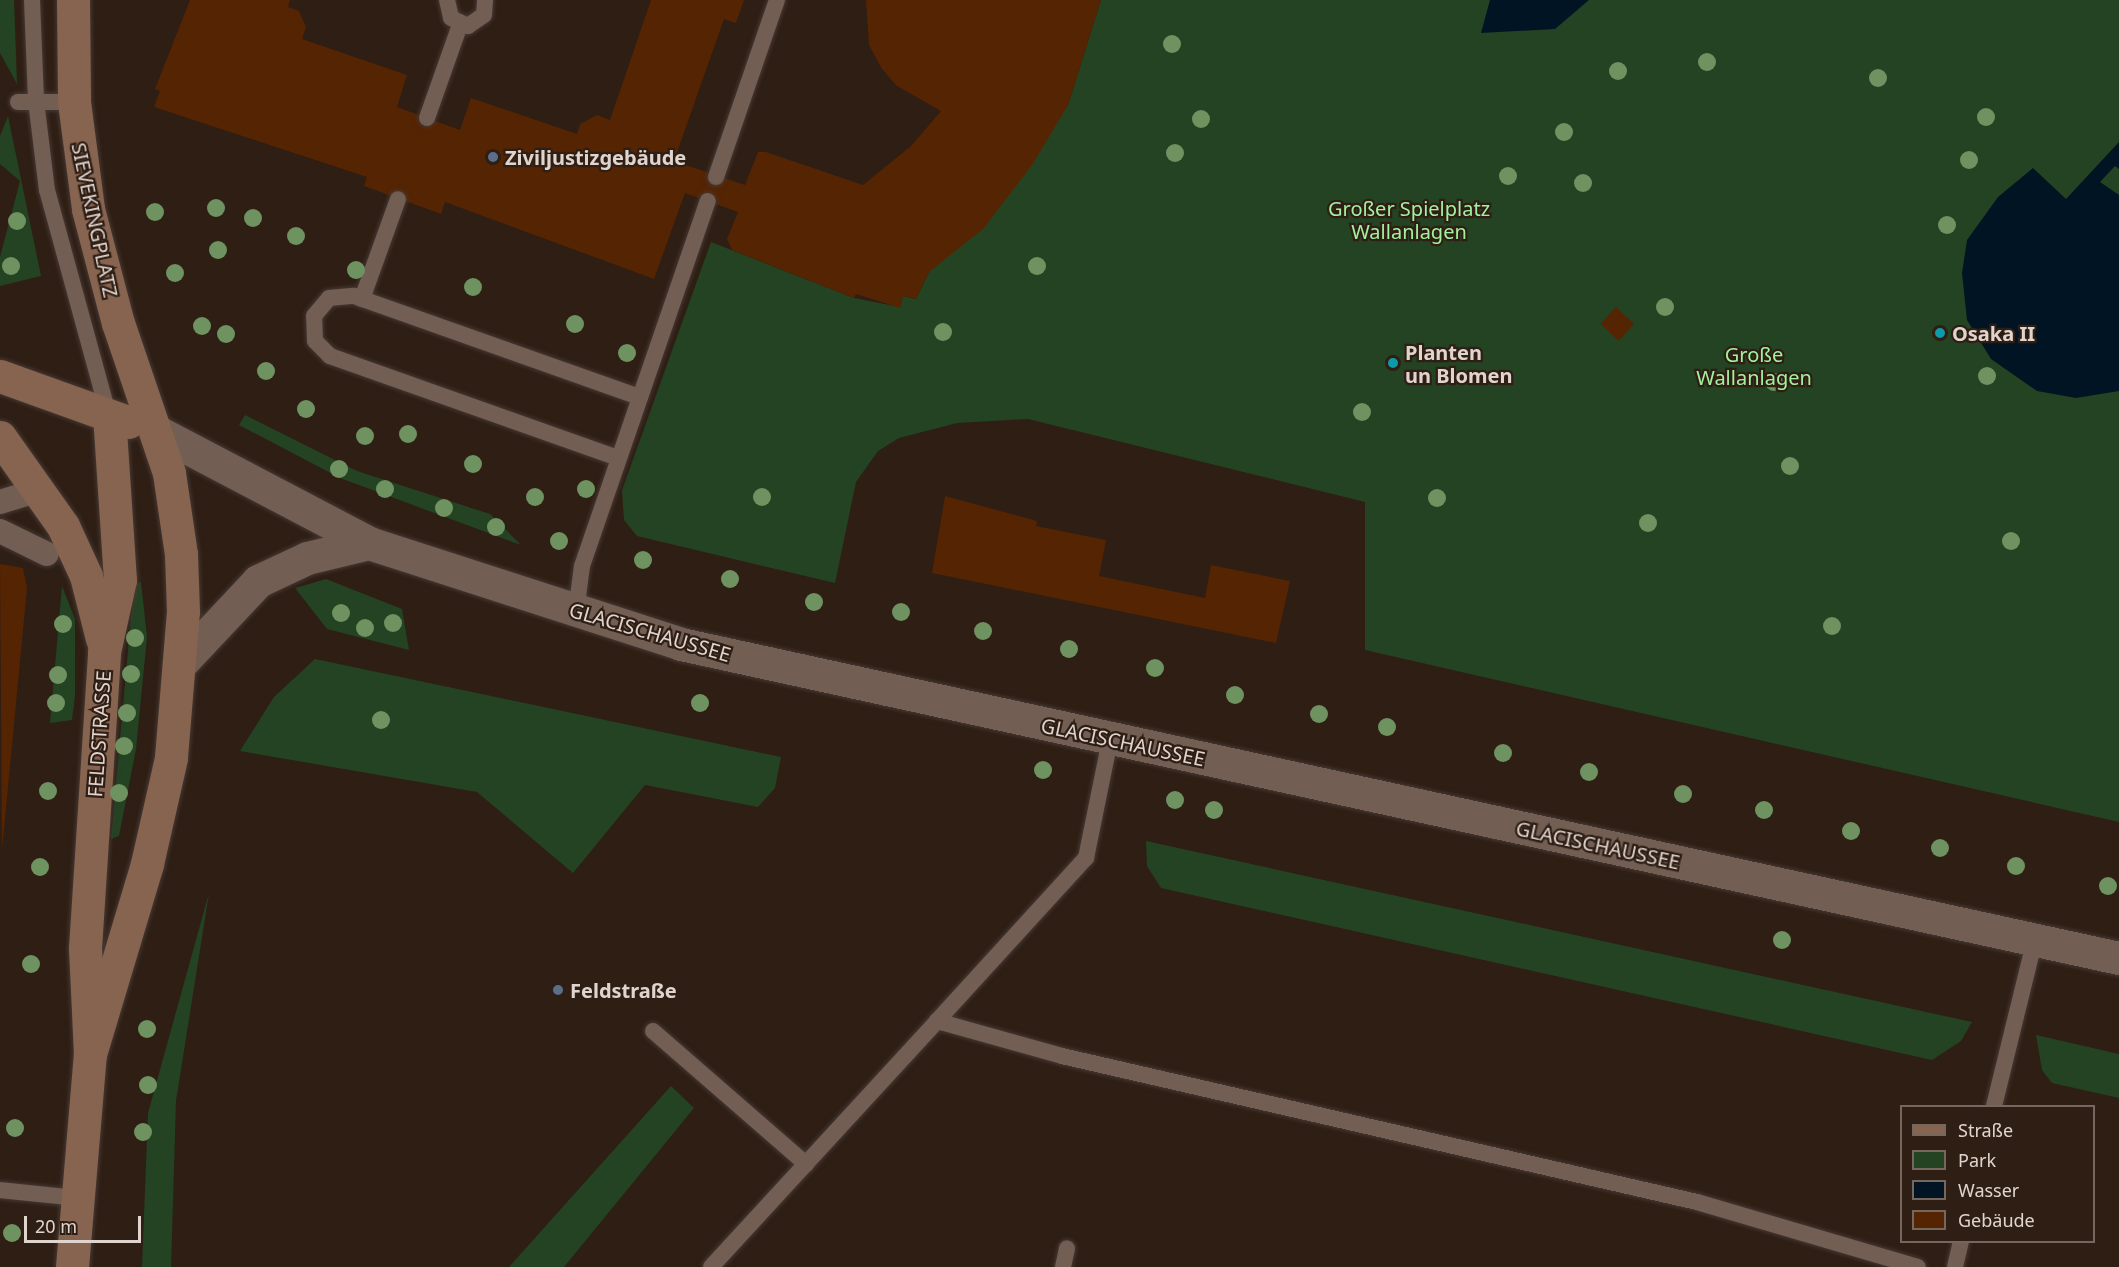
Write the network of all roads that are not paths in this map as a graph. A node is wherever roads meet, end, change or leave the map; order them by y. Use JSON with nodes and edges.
{"nodes":[{"id":1,"x":32,"y":0,"type":"edge"},
{"id":2,"x":73,"y":0,"type":"edge"},
{"id":3,"x":447,"y":0,"type":"edge"},
{"id":4,"x":485,"y":0,"type":"edge"},
{"id":5,"x":777,"y":0,"type":"edge"},
{"id":6,"x":460,"y":25,"type":"junction"},
{"id":7,"x":36,"y":101,"type":"junction"},
{"id":8,"x":18,"y":102,"type":"dead end"},
{"id":9,"x":74,"y":102,"type":"junction"},
{"id":10,"x":427,"y":118,"type":"dead end"},
{"id":11,"x":716,"y":177,"type":"dead end"},
{"id":12,"x":398,"y":198,"type":"dead end"},
{"id":13,"x":708,"y":201,"type":"dead end"},
{"id":14,"x":363,"y":299,"type":"junction"},
{"id":15,"x":0,"y":376,"type":"edge"},
{"id":16,"x":640,"y":397,"type":"junction"},
{"id":17,"x":109,"y":416,"type":"junction"},
{"id":18,"x":158,"y":432,"type":"junction"},
{"id":19,"x":0,"y":437,"type":"edge"},
{"id":20,"x":618,"y":458,"type":"junction"},
{"id":21,"x":16,"y":471,"type":"edge"},
{"id":22,"x":0,"y":502,"type":"edge"},
{"id":23,"x":0,"y":531,"type":"edge"},
{"id":24,"x":369,"y":543,"type":"junction"},
{"id":25,"x":47,"y":554,"type":"dead end"},
{"id":26,"x":576,"y":612,"type":"junction"},
{"id":27,"x":104,"y":652,"type":"junction"},
{"id":28,"x":182,"y":662,"type":"junction"},
{"id":29,"x":1110,"y":740,"type":"junction"},
{"id":30,"x":2035,"y":939,"type":"junction"},
{"id":31,"x":2119,"y":958,"type":"edge"},
{"id":32,"x":937,"y":1021,"type":"junction"},
{"id":33,"x":653,"y":1031,"type":"dead end"},
{"id":34,"x":90,"y":1054,"type":"junction"},
{"id":35,"x":1994,"y":1105,"type":"edge"},
{"id":36,"x":806,"y":1164,"type":"junction"},
{"id":37,"x":0,"y":1190,"type":"edge"},
{"id":38,"x":78,"y":1198,"type":"junction"},
{"id":39,"x":1961,"y":1243,"type":"edge"},
{"id":40,"x":1067,"y":1248,"type":"dead end"},
{"id":41,"x":72,"y":1267,"type":"edge"},
{"id":42,"x":711,"y":1267,"type":"edge"},
{"id":43,"x":1063,"y":1267,"type":"edge"},
{"id":44,"x":1918,"y":1267,"type":"edge"},
{"id":45,"x":1955,"y":1267,"type":"edge"}],
"edges":[{"from":1,"to":7,"type":"lane"},
{"from":2,"to":9,"type":"main road","name":"SIEVEKINGPLATZ"},
{"from":3,"to":6,"type":"lane"},
{"from":4,"to":6,"type":"lane"},
{"from":5,"to":11,"type":"lane"},
{"from":6,"to":10,"type":"lane"},
{"from":7,"to":8,"type":"lane"},
{"from":7,"to":9,"type":"lane"},
{"from":7,"to":17,"type":"lane"},
{"from":9,"to":18,"type":"main road","name":"SIEVEKINGPLATZ"},
{"from":12,"to":14,"type":"lane"},
{"from":13,"to":16,"type":"lane"},
{"from":14,"to":16,"type":"lane"},
{"from":14,"to":20,"type":"lane"},
{"from":15,"to":17,"type":"main road"},
{"from":16,"to":20,"type":"lane"},
{"from":17,"to":18,"type":"main road"},
{"from":17,"to":27,"type":"main road","name":"FELDSTRASSE"},
{"from":18,"to":24,"type":"street","name":"GLACISCHAUSSEE"},
{"from":18,"to":28,"type":"main road","name":"FELDSTRASSE"},
{"from":19,"to":21,"type":"main road"},
{"from":20,"to":26,"type":"lane"},
{"from":21,"to":22,"type":"street"},
{"from":21,"to":27,"type":"main road"},
{"from":23,"to":25,"type":"street"},
{"from":24,"to":26,"type":"street","name":"GLACISCHAUSSEE"},
{"from":24,"to":28,"type":"street"},
{"from":26,"to":29,"type":"street","name":"GLACISCHAUSSEE"},
{"from":27,"to":34,"type":"main road","name":"FELDSTRASSE"},
{"from":28,"to":34,"type":"main road","name":"FELDSTRASSE"},
{"from":29,"to":30,"type":"street","name":"GLACISCHAUSSEE"},
{"from":29,"to":32,"type":"lane"},
{"from":30,"to":31,"type":"street","name":"GLACISCHAUSSEE"},
{"from":30,"to":35,"type":"lane"},
{"from":32,"to":36,"type":"lane"},
{"from":32,"to":44,"type":"lane"},
{"from":33,"to":36,"type":"lane"},
{"from":34,"to":38,"type":"main road","name":"FELDSTRASSE"},
{"from":36,"to":42,"type":"lane"},
{"from":37,"to":38,"type":"lane"},
{"from":38,"to":41,"type":"main road","name":"FELDSTRASSE"},
{"from":39,"to":45,"type":"lane"},
{"from":40,"to":43,"type":"lane"}]}
